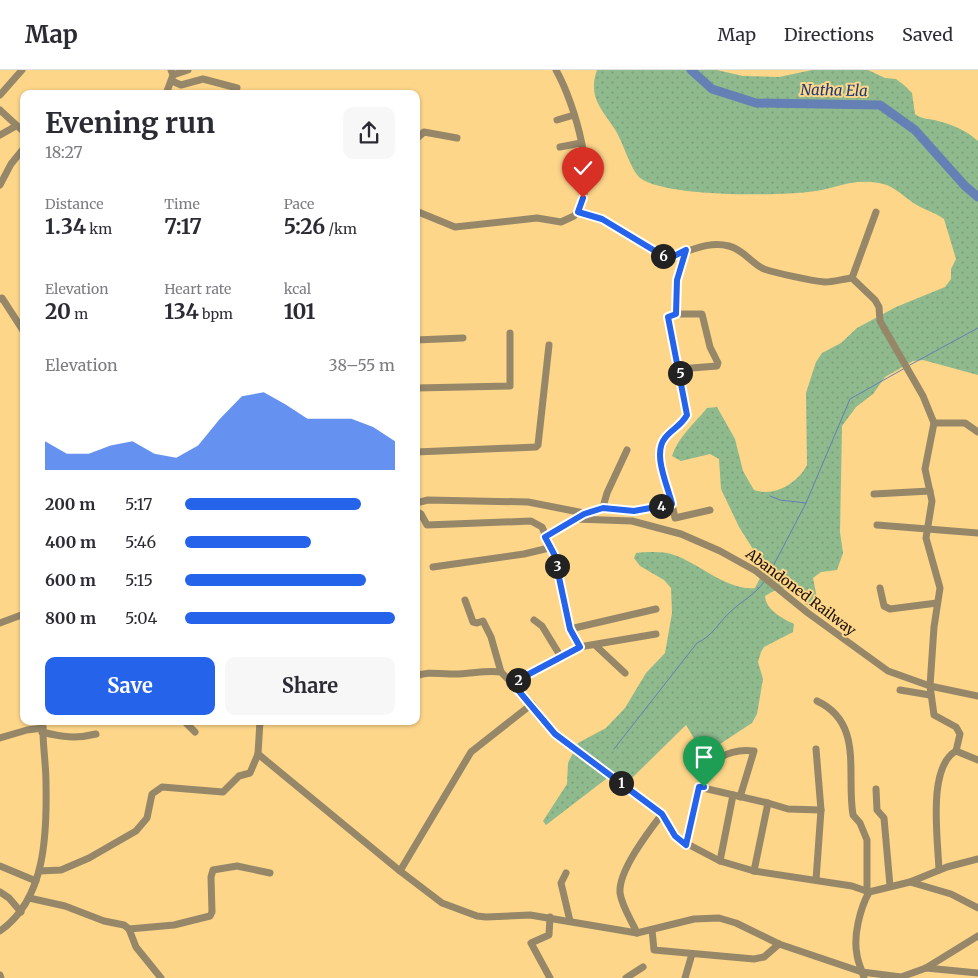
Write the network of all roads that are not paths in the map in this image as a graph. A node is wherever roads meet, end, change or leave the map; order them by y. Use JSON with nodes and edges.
{"nodes":[{"id":1,"x":22,"y":70,"type":"edge"},
{"id":2,"x":188,"y":70,"type":"edge"},
{"id":3,"x":556,"y":70,"type":"edge"},
{"id":4,"x":172,"y":76,"type":"edge"},
{"id":5,"x":237,"y":88,"type":"dead end"},
{"id":6,"x":167,"y":90,"type":"edge"},
{"id":7,"x":0,"y":95,"type":"edge"},
{"id":8,"x":0,"y":110,"type":"edge"},
{"id":9,"x":574,"y":115,"type":"junction"},
{"id":10,"x":4,"y":119,"type":"edge"},
{"id":11,"x":557,"y":120,"type":"dead end"},
{"id":12,"x":16,"y":126,"type":"junction"},
{"id":13,"x":20,"y":129,"type":"edge"},
{"id":14,"x":0,"y":135,"type":"edge"},
{"id":15,"x":420,"y":136,"type":"edge"},
{"id":16,"x":457,"y":138,"type":"dead end"},
{"id":17,"x":581,"y":143,"type":"junction"},
{"id":18,"x":560,"y":147,"type":"dead end"},
{"id":19,"x":20,"y":153,"type":"edge"},
{"id":20,"x":0,"y":185,"type":"edge"},
{"id":21,"x":578,"y":212,"type":"junction"},
{"id":22,"x":876,"y":212,"type":"dead end"},
{"id":23,"x":420,"y":213,"type":"edge"},
{"id":24,"x":686,"y":250,"type":"junction"},
{"id":25,"x":852,"y":278,"type":"junction"},
{"id":26,"x":0,"y":300,"type":"edge"},
{"id":27,"x":676,"y":314,"type":"junction"},
{"id":28,"x":20,"y":326,"type":"edge"},
{"id":29,"x":510,"y":333,"type":"dead end"},
{"id":30,"x":463,"y":338,"type":"dead end"},
{"id":31,"x":420,"y":340,"type":"edge"},
{"id":32,"x":548,"y":345,"type":"dead end"},
{"id":33,"x":679,"y":369,"type":"junction"},
{"id":34,"x":420,"y":388,"type":"edge"},
{"id":35,"x":934,"y":423,"type":"junction"},
{"id":36,"x":978,"y":432,"type":"edge"},
{"id":37,"x":627,"y":450,"type":"dead end"},
{"id":38,"x":420,"y":452,"type":"edge"},
{"id":39,"x":930,"y":491,"type":"junction"},
{"id":40,"x":874,"y":494,"type":"dead end"},
{"id":41,"x":420,"y":502,"type":"edge"},
{"id":42,"x":672,"y":504,"type":"junction"},
{"id":43,"x":603,"y":508,"type":"junction"},
{"id":44,"x":710,"y":510,"type":"dead end"},
{"id":45,"x":420,"y":513,"type":"edge"},
{"id":46,"x":584,"y":514,"type":"junction"},
{"id":47,"x":575,"y":519,"type":"junction"},
{"id":48,"x":877,"y":525,"type":"dead end"},
{"id":49,"x":926,"y":528,"type":"junction"},
{"id":50,"x":978,"y":534,"type":"edge"},
{"id":51,"x":545,"y":537,"type":"junction"},
{"id":52,"x":549,"y":548,"type":"junction"},
{"id":53,"x":433,"y":567,"type":"dead end"},
{"id":54,"x":880,"y":588,"type":"dead end"},
{"id":55,"x":465,"y":600,"type":"dead end"},
{"id":56,"x":937,"y":603,"type":"junction"},
{"id":57,"x":656,"y":609,"type":"dead end"},
{"id":58,"x":20,"y":616,"type":"edge"},
{"id":59,"x":534,"y":620,"type":"dead end"},
{"id":60,"x":0,"y":623,"type":"edge"},
{"id":61,"x":570,"y":629,"type":"junction"},
{"id":62,"x":656,"y":634,"type":"dead end"},
{"id":63,"x":595,"y":645,"type":"junction"},
{"id":64,"x":580,"y":647,"type":"junction"},
{"id":65,"x":561,"y":657,"type":"junction"},
{"id":66,"x":501,"y":672,"type":"junction"},
{"id":67,"x":625,"y":673,"type":"dead end"},
{"id":68,"x":420,"y":674,"type":"edge"},
{"id":69,"x":512,"y":683,"type":"junction"},
{"id":70,"x":930,"y":686,"type":"junction"},
{"id":71,"x":900,"y":690,"type":"dead end"},
{"id":72,"x":930,"y":695,"type":"junction"},
{"id":73,"x":978,"y":696,"type":"edge"},
{"id":74,"x":817,"y":701,"type":"dead end"},
{"id":75,"x":532,"y":704,"type":"junction"},
{"id":76,"x":188,"y":725,"type":"edge"},
{"id":77,"x":260,"y":725,"type":"edge"},
{"id":78,"x":43,"y":727,"type":"edge"},
{"id":79,"x":195,"y":732,"type":"dead end"},
{"id":80,"x":96,"y":734,"type":"dead end"},
{"id":81,"x":0,"y":738,"type":"edge"},
{"id":82,"x":816,"y":749,"type":"dead end"},
{"id":83,"x":956,"y":751,"type":"junction"},
{"id":84,"x":258,"y":754,"type":"junction"},
{"id":85,"x":978,"y":760,"type":"edge"},
{"id":86,"x":704,"y":787,"type":"junction"},
{"id":87,"x":876,"y":789,"type":"dead end"},
{"id":88,"x":737,"y":796,"type":"junction"},
{"id":89,"x":768,"y":803,"type":"junction"},
{"id":90,"x":821,"y":810,"type":"junction"},
{"id":91,"x":662,"y":814,"type":"junction"},
{"id":92,"x":686,"y":845,"type":"junction"},
{"id":93,"x":978,"y":859,"type":"edge"},
{"id":94,"x":720,"y":861,"type":"junction"},
{"id":95,"x":0,"y":866,"type":"edge"},
{"id":96,"x":940,"y":870,"type":"junction"},
{"id":97,"x":400,"y":871,"type":"junction"},
{"id":98,"x":754,"y":871,"type":"junction"},
{"id":99,"x":40,"y":872,"type":"junction"},
{"id":100,"x":270,"y":873,"type":"dead end"},
{"id":101,"x":566,"y":873,"type":"dead end"},
{"id":102,"x":816,"y":880,"type":"junction"},
{"id":103,"x":36,"y":882,"type":"junction"},
{"id":104,"x":910,"y":882,"type":"junction"},
{"id":105,"x":890,"y":886,"type":"junction"},
{"id":106,"x":0,"y":892,"type":"edge"},
{"id":107,"x":868,"y":892,"type":"junction"},
{"id":108,"x":29,"y":898,"type":"junction"},
{"id":109,"x":978,"y":908,"type":"edge"},
{"id":110,"x":21,"y":912,"type":"junction"},
{"id":111,"x":550,"y":917,"type":"junction"},
{"id":112,"x":570,"y":921,"type":"junction"},
{"id":113,"x":129,"y":929,"type":"junction"},
{"id":114,"x":652,"y":930,"type":"junction"},
{"id":115,"x":0,"y":931,"type":"edge"},
{"id":116,"x":637,"y":933,"type":"junction"},
{"id":117,"x":978,"y":936,"type":"edge"},
{"id":118,"x":779,"y":944,"type":"junction"},
{"id":119,"x":692,"y":954,"type":"junction"},
{"id":120,"x":643,"y":967,"type":"dead end"},
{"id":121,"x":926,"y":968,"type":"junction"},
{"id":122,"x":978,"y":973,"type":"edge"},
{"id":123,"x":863,"y":975,"type":"edge"},
{"id":124,"x":900,"y":977,"type":"edge"},
{"id":125,"x":160,"y":978,"type":"edge"},
{"id":126,"x":550,"y":978,"type":"edge"},
{"id":127,"x":626,"y":978,"type":"edge"},
{"id":128,"x":684,"y":978,"type":"edge"}],
"edges":[{"from":1,"to":7,"type":"street"},
{"from":2,"to":4,"type":"street"},
{"from":3,"to":9,"type":"street"},
{"from":4,"to":5,"type":"street"},
{"from":4,"to":6,"type":"street"},
{"from":8,"to":10,"type":"street"},
{"from":9,"to":11,"type":"street"},
{"from":9,"to":17,"type":"street"},
{"from":10,"to":12,"type":"street"},
{"from":12,"to":13,"type":"street"},
{"from":12,"to":14,"type":"street"},
{"from":15,"to":16,"type":"street"},
{"from":17,"to":18,"type":"street"},
{"from":17,"to":21,"type":"street"},
{"from":19,"to":20,"type":"street"},
{"from":21,"to":23,"type":"street"},
{"from":21,"to":24,"type":"street"},
{"from":22,"to":25,"type":"street"},
{"from":24,"to":25,"type":"street"},
{"from":24,"to":27,"type":"street"},
{"from":25,"to":35,"type":"street"},
{"from":26,"to":28,"type":"street"},
{"from":27,"to":33,"type":"street"},
{"from":27,"to":33,"type":"street"},
{"from":29,"to":34,"type":"street"},
{"from":30,"to":31,"type":"street"},
{"from":32,"to":38,"type":"street"},
{"from":33,"to":42,"type":"street"},
{"from":35,"to":36,"type":"street"},
{"from":35,"to":39,"type":"street"},
{"from":37,"to":43,"type":"street"},
{"from":39,"to":40,"type":"street"},
{"from":39,"to":49,"type":"street"},
{"from":41,"to":46,"type":"street"},
{"from":42,"to":43,"type":"street"},
{"from":42,"to":44,"type":"street"},
{"from":43,"to":46,"type":"street"},
{"from":45,"to":51,"type":"street"},
{"from":46,"to":47,"type":"street"},
{"from":47,"to":51,"type":"street"},
{"from":47,"to":70,"type":"street","name":"Abandoned Railway"},
{"from":48,"to":49,"type":"street"},
{"from":49,"to":50,"type":"street"},
{"from":49,"to":56,"type":"street"},
{"from":51,"to":52,"type":"street"},
{"from":52,"to":53,"type":"street"},
{"from":52,"to":61,"type":"street"},
{"from":54,"to":56,"type":"street"},
{"from":55,"to":66,"type":"street"},
{"from":56,"to":70,"type":"street"},
{"from":57,"to":61,"type":"street"},
{"from":58,"to":60,"type":"street"},
{"from":59,"to":65,"type":"street"},
{"from":61,"to":64,"type":"street"},
{"from":62,"to":63,"type":"street"},
{"from":63,"to":64,"type":"street"},
{"from":63,"to":67,"type":"street"},
{"from":64,"to":65,"type":"street"},
{"from":65,"to":69,"type":"street"},
{"from":66,"to":68,"type":"street"},
{"from":66,"to":69,"type":"street"},
{"from":69,"to":75,"type":"street"},
{"from":70,"to":72,"type":"street"},
{"from":70,"to":73,"type":"street","name":"Abandoned Railway"},
{"from":71,"to":72,"type":"street"},
{"from":72,"to":83,"type":"street"},
{"from":74,"to":107,"type":"street"},
{"from":75,"to":91,"type":"street"},
{"from":75,"to":97,"type":"street"},
{"from":76,"to":79,"type":"street"},
{"from":77,"to":84,"type":"street"},
{"from":78,"to":80,"type":"street"},
{"from":78,"to":81,"type":"street"},
{"from":78,"to":99,"type":"street"},
{"from":82,"to":90,"type":"street"},
{"from":83,"to":85,"type":"street"},
{"from":83,"to":96,"type":"street"},
{"from":84,"to":97,"type":"street"},
{"from":84,"to":99,"type":"street"},
{"from":86,"to":88,"type":"street"},
{"from":86,"to":88,"type":"street"},
{"from":86,"to":92,"type":"street"},
{"from":87,"to":105,"type":"street"},
{"from":88,"to":89,"type":"street"},
{"from":88,"to":94,"type":"street"},
{"from":89,"to":90,"type":"street"},
{"from":89,"to":98,"type":"street"},
{"from":90,"to":102,"type":"street"},
{"from":91,"to":92,"type":"street"},
{"from":91,"to":116,"type":"street"},
{"from":92,"to":94,"type":"street"},
{"from":93,"to":96,"type":"street"},
{"from":94,"to":98,"type":"street"},
{"from":95,"to":103,"type":"street"},
{"from":96,"to":104,"type":"street"},
{"from":97,"to":111,"type":"street"},
{"from":98,"to":102,"type":"street"},
{"from":99,"to":103,"type":"street"},
{"from":100,"to":113,"type":"street"},
{"from":101,"to":112,"type":"street"},
{"from":102,"to":107,"type":"street"},
{"from":103,"to":108,"type":"street"},
{"from":104,"to":105,"type":"street"},
{"from":104,"to":109,"type":"street"},
{"from":105,"to":107,"type":"street"},
{"from":106,"to":110,"type":"street"},
{"from":107,"to":123,"type":"street"},
{"from":108,"to":110,"type":"street"},
{"from":108,"to":113,"type":"street"},
{"from":110,"to":115,"type":"street"},
{"from":111,"to":112,"type":"street"},
{"from":111,"to":126,"type":"street"},
{"from":112,"to":116,"type":"street"},
{"from":113,"to":125,"type":"street"},
{"from":114,"to":116,"type":"street"},
{"from":114,"to":118,"type":"street"},
{"from":114,"to":119,"type":"street"},
{"from":117,"to":121,"type":"street"},
{"from":118,"to":119,"type":"street"},
{"from":118,"to":123,"type":"street"},
{"from":119,"to":128,"type":"street"},
{"from":120,"to":127,"type":"street"},
{"from":121,"to":122,"type":"street"},
{"from":121,"to":124,"type":"street"},
{"from":123,"to":124,"type":"street"}]}
